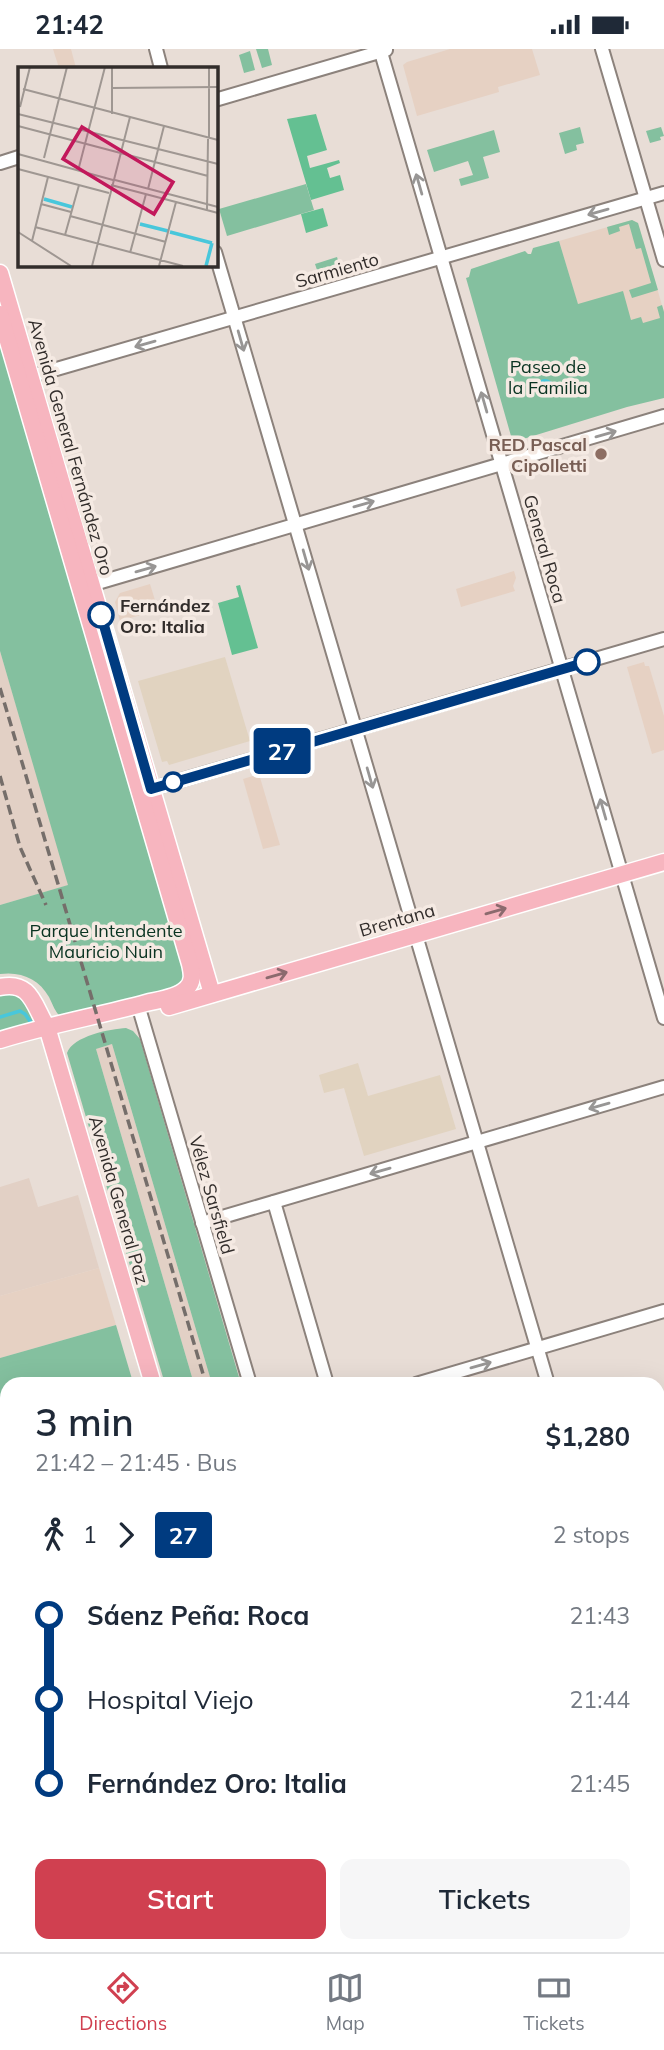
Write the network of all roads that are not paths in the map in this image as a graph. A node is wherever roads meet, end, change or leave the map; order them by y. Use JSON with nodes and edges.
{"nodes":[{"id":1,"x":156,"y":49,"type":"edge"},
{"id":2,"x":602,"y":49,"type":"edge"},
{"id":3,"x":383,"y":50,"type":"edge"},
{"id":4,"x":161,"y":67,"type":"edge"},
{"id":5,"x":217,"y":99,"type":"edge"},
{"id":6,"x":18,"y":157,"type":"edge"},
{"id":7,"x":0,"y":163,"type":"edge"},
{"id":8,"x":664,"y":193,"type":"edge"},
{"id":9,"x":646,"y":198,"type":"junction"},
{"id":10,"x":441,"y":258,"type":"junction"},
{"id":11,"x":217,"y":260,"type":"edge"},
{"id":12,"x":664,"y":260,"type":"edge"},
{"id":13,"x":0,"y":273,"type":"edge"},
{"id":14,"x":0,"y":314,"type":"edge"},
{"id":15,"x":234,"y":318,"type":"junction"},
{"id":16,"x":25,"y":379,"type":"junction"},
{"id":17,"x":664,"y":416,"type":"edge"},
{"id":18,"x":502,"y":464,"type":"junction"},
{"id":19,"x":295,"y":525,"type":"junction"},
{"id":20,"x":86,"y":586,"type":"junction"},
{"id":21,"x":664,"y":639,"type":"edge"},
{"id":22,"x":562,"y":669,"type":"junction"},
{"id":23,"x":355,"y":729,"type":"junction"},
{"id":24,"x":146,"y":790,"type":"junction"},
{"id":25,"x":159,"y":859,"type":"junction"},
{"id":26,"x":664,"y":862,"type":"edge"},
{"id":27,"x":622,"y":874,"type":"junction"},
{"id":28,"x":416,"y":935,"type":"junction"},
{"id":29,"x":0,"y":978,"type":"edge"},
{"id":30,"x":0,"y":987,"type":"edge"},
{"id":31,"x":209,"y":995,"type":"junction"},
{"id":32,"x":141,"y":1015,"type":"junction"},
{"id":33,"x":664,"y":1018,"type":"edge"},
{"id":34,"x":49,"y":1031,"type":"junction"},
{"id":35,"x":0,"y":1040,"type":"edge"},
{"id":36,"x":0,"y":1049,"type":"edge"},
{"id":37,"x":664,"y":1087,"type":"edge"},
{"id":38,"x":477,"y":1142,"type":"junction"},
{"id":39,"x":274,"y":1202,"type":"junction"},
{"id":40,"x":202,"y":1223,"type":"junction"},
{"id":41,"x":664,"y":1311,"type":"edge"},
{"id":42,"x":538,"y":1348,"type":"junction"},
{"id":43,"x":151,"y":1377,"type":"edge"},
{"id":44,"x":248,"y":1377,"type":"edge"},
{"id":45,"x":325,"y":1377,"type":"edge"},
{"id":46,"x":440,"y":1377,"type":"edge"},
{"id":47,"x":546,"y":1377,"type":"edge"}],
"edges":[{"from":1,"to":4,"type":"street"},
{"from":2,"to":9,"type":"street"},
{"from":3,"to":5,"type":"street"},
{"from":10,"to":3,"type":"street","name":"General Roca","one_way":true},
{"from":6,"to":7,"type":"street"},
{"from":8,"to":9,"type":"street","name":"Sarmiento"},
{"from":9,"to":10,"type":"street","name":"Sarmiento","one_way":true},
{"from":9,"to":12,"type":"street"},
{"from":10,"to":15,"type":"street","name":"Sarmiento"},
{"from":18,"to":10,"type":"street","name":"General Roca","one_way":true},
{"from":11,"to":15,"type":"street"},
{"from":13,"to":16,"type":"main road","name":"Avenida General Fernández Oro"},
{"from":14,"to":16,"type":"main road","name":"Avenida General Fernández Oro"},
{"from":15,"to":16,"type":"street","name":"Sarmiento","one_way":true},
{"from":15,"to":19,"type":"street","one_way":true},
{"from":16,"to":20,"type":"main road","name":"Avenida General Fernández Oro"},
{"from":18,"to":17,"type":"street","one_way":true},
{"from":19,"to":18,"type":"street","one_way":true},
{"from":18,"to":22,"type":"street","name":"General Roca"},
{"from":20,"to":19,"type":"street","one_way":true},
{"from":19,"to":23,"type":"street","one_way":true},
{"from":20,"to":24,"type":"main road","name":"Avenida General Fernández Oro"},
{"from":21,"to":22,"type":"street"},
{"from":22,"to":23,"type":"street"},
{"from":27,"to":22,"type":"street","name":"General Roca","one_way":true},
{"from":23,"to":24,"type":"street"},
{"from":23,"to":28,"type":"street","one_way":true},
{"from":24,"to":25,"type":"main road","name":"Avenida General Fernández Oro"},
{"from":24,"to":31,"type":"main road","name":"Avenida General Fernández Oro"},
{"from":25,"to":31,"type":"main road"},
{"from":25,"to":34,"type":"main road","name":"Avenida General Fernández Oro"},
{"from":26,"to":27,"type":"main road","name":"Brentana"},
{"from":28,"to":27,"type":"main road","name":"Brentana","one_way":true},
{"from":27,"to":33,"type":"street","name":"General Roca"},
{"from":31,"to":28,"type":"main road","name":"Brentana","one_way":true},
{"from":28,"to":38,"type":"street"},
{"from":29,"to":34,"type":"main road"},
{"from":30,"to":34,"type":"main road"},
{"from":31,"to":32,"type":"main road","name":"Brentana"},
{"from":32,"to":34,"type":"main road","name":"Brentana"},
{"from":32,"to":40,"type":"street","name":"Vélez Sarsfield"},
{"from":34,"to":35,"type":"main road"},
{"from":34,"to":36,"type":"main road"},
{"from":34,"to":43,"type":"main road","name":"Avenida General Paz"},
{"from":37,"to":38,"type":"street","one_way":true},
{"from":38,"to":39,"type":"street","one_way":true},
{"from":38,"to":42,"type":"street"},
{"from":39,"to":40,"type":"street"},
{"from":39,"to":45,"type":"street"},
{"from":40,"to":44,"type":"street","name":"Vélez Sarsfield"},
{"from":41,"to":42,"type":"street"},
{"from":46,"to":42,"type":"street","one_way":true},
{"from":42,"to":47,"type":"street"}]}
